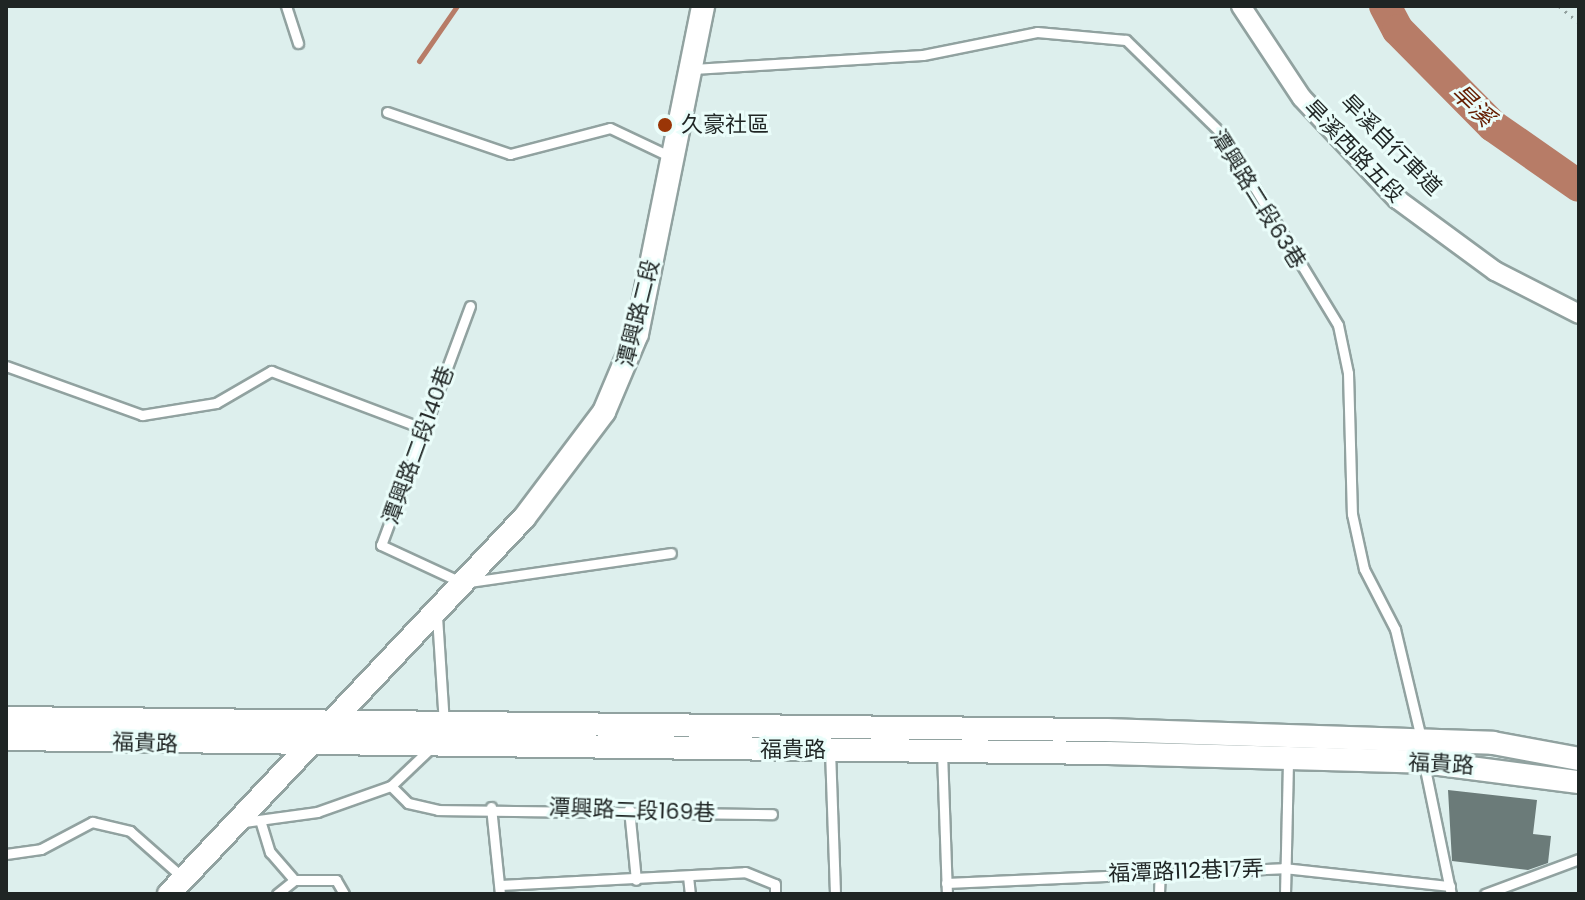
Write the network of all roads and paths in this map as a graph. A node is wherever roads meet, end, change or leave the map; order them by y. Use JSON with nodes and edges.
{"nodes":[{"id":1,"x":286,"y":6,"type":"edge"},
{"id":2,"x":703,"y":6,"type":"edge"},
{"id":3,"x":1241,"y":6,"type":"edge"},
{"id":4,"x":1559,"y":6,"type":"edge"},
{"id":5,"x":1579,"y":23,"type":"edge"},
{"id":6,"x":298,"y":43,"type":"dead end"},
{"id":7,"x":690,"y":69,"type":"junction"},
{"id":8,"x":387,"y":112,"type":"dead end"},
{"id":9,"x":671,"y":157,"type":"junction"},
{"id":10,"x":470,"y":306,"type":"dead end"},
{"id":11,"x":1579,"y":314,"type":"edge"},
{"id":12,"x":6,"y":366,"type":"edge"},
{"id":13,"x":422,"y":428,"type":"junction"},
{"id":14,"x":671,"y":553,"type":"dead end"},
{"id":15,"x":463,"y":583,"type":"junction"},
{"id":16,"x":439,"y":609,"type":"junction"},
{"id":17,"x":6,"y":718,"type":"edge"},
{"id":18,"x":331,"y":721,"type":"junction"},
{"id":19,"x":444,"y":723,"type":"junction"},
{"id":20,"x":6,"y":739,"type":"edge"},
{"id":21,"x":1422,"y":739,"type":"junction"},
{"id":22,"x":434,"y":746,"type":"junction"},
{"id":23,"x":308,"y":748,"type":"junction"},
{"id":24,"x":830,"y":750,"type":"junction"},
{"id":25,"x":942,"y":752,"type":"junction"},
{"id":26,"x":1288,"y":759,"type":"junction"},
{"id":27,"x":1579,"y":759,"type":"edge"},
{"id":28,"x":1424,"y":762,"type":"junction"},
{"id":29,"x":1579,"y":782,"type":"edge"},
{"id":30,"x":391,"y":786,"type":"junction"},
{"id":31,"x":491,"y":807,"type":"junction"},
{"id":32,"x":629,"y":809,"type":"junction"},
{"id":33,"x":772,"y":814,"type":"dead end"},
{"id":34,"x":250,"y":821,"type":"junction"},
{"id":35,"x":6,"y":854,"type":"edge"},
{"id":36,"x":1579,"y":859,"type":"edge"},
{"id":37,"x":1283,"y":868,"type":"junction"},
{"id":38,"x":1160,"y":870,"type":"junction"},
{"id":39,"x":688,"y":876,"type":"junction"},
{"id":40,"x":294,"y":880,"type":"junction"},
{"id":41,"x":636,"y":880,"type":"junction"},
{"id":42,"x":946,"y":883,"type":"junction"},
{"id":43,"x":177,"y":887,"type":"edge"},
{"id":44,"x":588,"y":889,"type":"edge"},
{"id":45,"x":500,"y":890,"type":"edge"},
{"id":46,"x":1450,"y":890,"type":"edge"},
{"id":47,"x":277,"y":894,"type":"edge"},
{"id":48,"x":344,"y":894,"type":"edge"},
{"id":49,"x":690,"y":894,"type":"edge"},
{"id":50,"x":775,"y":894,"type":"edge"},
{"id":51,"x":835,"y":894,"type":"edge"},
{"id":52,"x":947,"y":894,"type":"edge"},
{"id":53,"x":1159,"y":894,"type":"edge"},
{"id":54,"x":1285,"y":894,"type":"edge"},
{"id":55,"x":1485,"y":894,"type":"edge"}],
"edges":[{"from":1,"to":6,"type":"lane"},
{"from":2,"to":7,"type":"street","name":"潭興路二段"},
{"from":3,"to":11,"type":"street","name":"旱溪西路五段"},
{"from":4,"to":5,"type":"path"},
{"from":7,"to":9,"type":"street","name":"潭興路二段"},
{"from":7,"to":21,"type":"lane","name":"潭興路二段63巷"},
{"from":8,"to":9,"type":"lane"},
{"from":9,"to":15,"type":"street","name":"潭興路二段"},
{"from":10,"to":13,"type":"lane","name":"潭興路二段140巷"},
{"from":12,"to":13,"type":"lane"},
{"from":13,"to":15,"type":"lane","name":"潭興路二段140巷"},
{"from":14,"to":15,"type":"lane"},
{"from":15,"to":16,"type":"street","name":"潭興路二段"},
{"from":16,"to":18,"type":"street","name":"潭興路二段"},
{"from":16,"to":19,"type":"lane"},
{"from":17,"to":18,"type":"street","name":"福貴路"},
{"from":18,"to":19,"type":"street","name":"福貴路"},
{"from":18,"to":23,"type":"street","name":"潭興路二段"},
{"from":19,"to":21,"type":"street","name":"福貴路"},
{"from":20,"to":23,"type":"street","name":"福貴路"},
{"from":21,"to":27,"type":"street","name":"福貴路"},
{"from":21,"to":28,"type":"lane","name":"潭興路二段63巷"},
{"from":22,"to":23,"type":"street","name":"福貴路"},
{"from":22,"to":24,"type":"street","name":"福貴路"},
{"from":22,"to":30,"type":"lane"},
{"from":23,"to":34,"type":"street","name":"潭興路二段"},
{"from":24,"to":25,"type":"street","name":"福貴路"},
{"from":24,"to":51,"type":"lane"},
{"from":25,"to":26,"type":"street","name":"福貴路"},
{"from":25,"to":42,"type":"lane"},
{"from":26,"to":28,"type":"street","name":"福貴路"},
{"from":26,"to":37,"type":"lane"},
{"from":28,"to":29,"type":"street","name":"福貴路"},
{"from":28,"to":46,"type":"lane","name":"潭興路二段63巷"},
{"from":30,"to":31,"type":"lane","name":"潭興路二段169巷"},
{"from":30,"to":34,"type":"lane"},
{"from":31,"to":32,"type":"lane","name":"潭興路二段169巷"},
{"from":31,"to":45,"type":"lane"},
{"from":32,"to":33,"type":"lane","name":"潭興路二段169巷"},
{"from":32,"to":41,"type":"lane"},
{"from":34,"to":40,"type":"lane"},
{"from":34,"to":43,"type":"street","name":"潭興路二段"},
{"from":35,"to":43,"type":"lane"},
{"from":36,"to":55,"type":"lane"},
{"from":37,"to":38,"type":"lane","name":"福潭路112巷17弄"},
{"from":37,"to":46,"type":"lane","name":"福潭路112巷17弄"},
{"from":37,"to":54,"type":"lane"},
{"from":38,"to":42,"type":"lane","name":"福潭路112巷17弄"},
{"from":38,"to":53,"type":"lane"},
{"from":39,"to":41,"type":"lane"},
{"from":39,"to":49,"type":"lane"},
{"from":39,"to":50,"type":"lane"},
{"from":40,"to":47,"type":"lane"},
{"from":40,"to":48,"type":"lane"},
{"from":41,"to":44,"type":"lane"},
{"from":42,"to":52,"type":"lane"},
{"from":44,"to":45,"type":"lane"}]}
